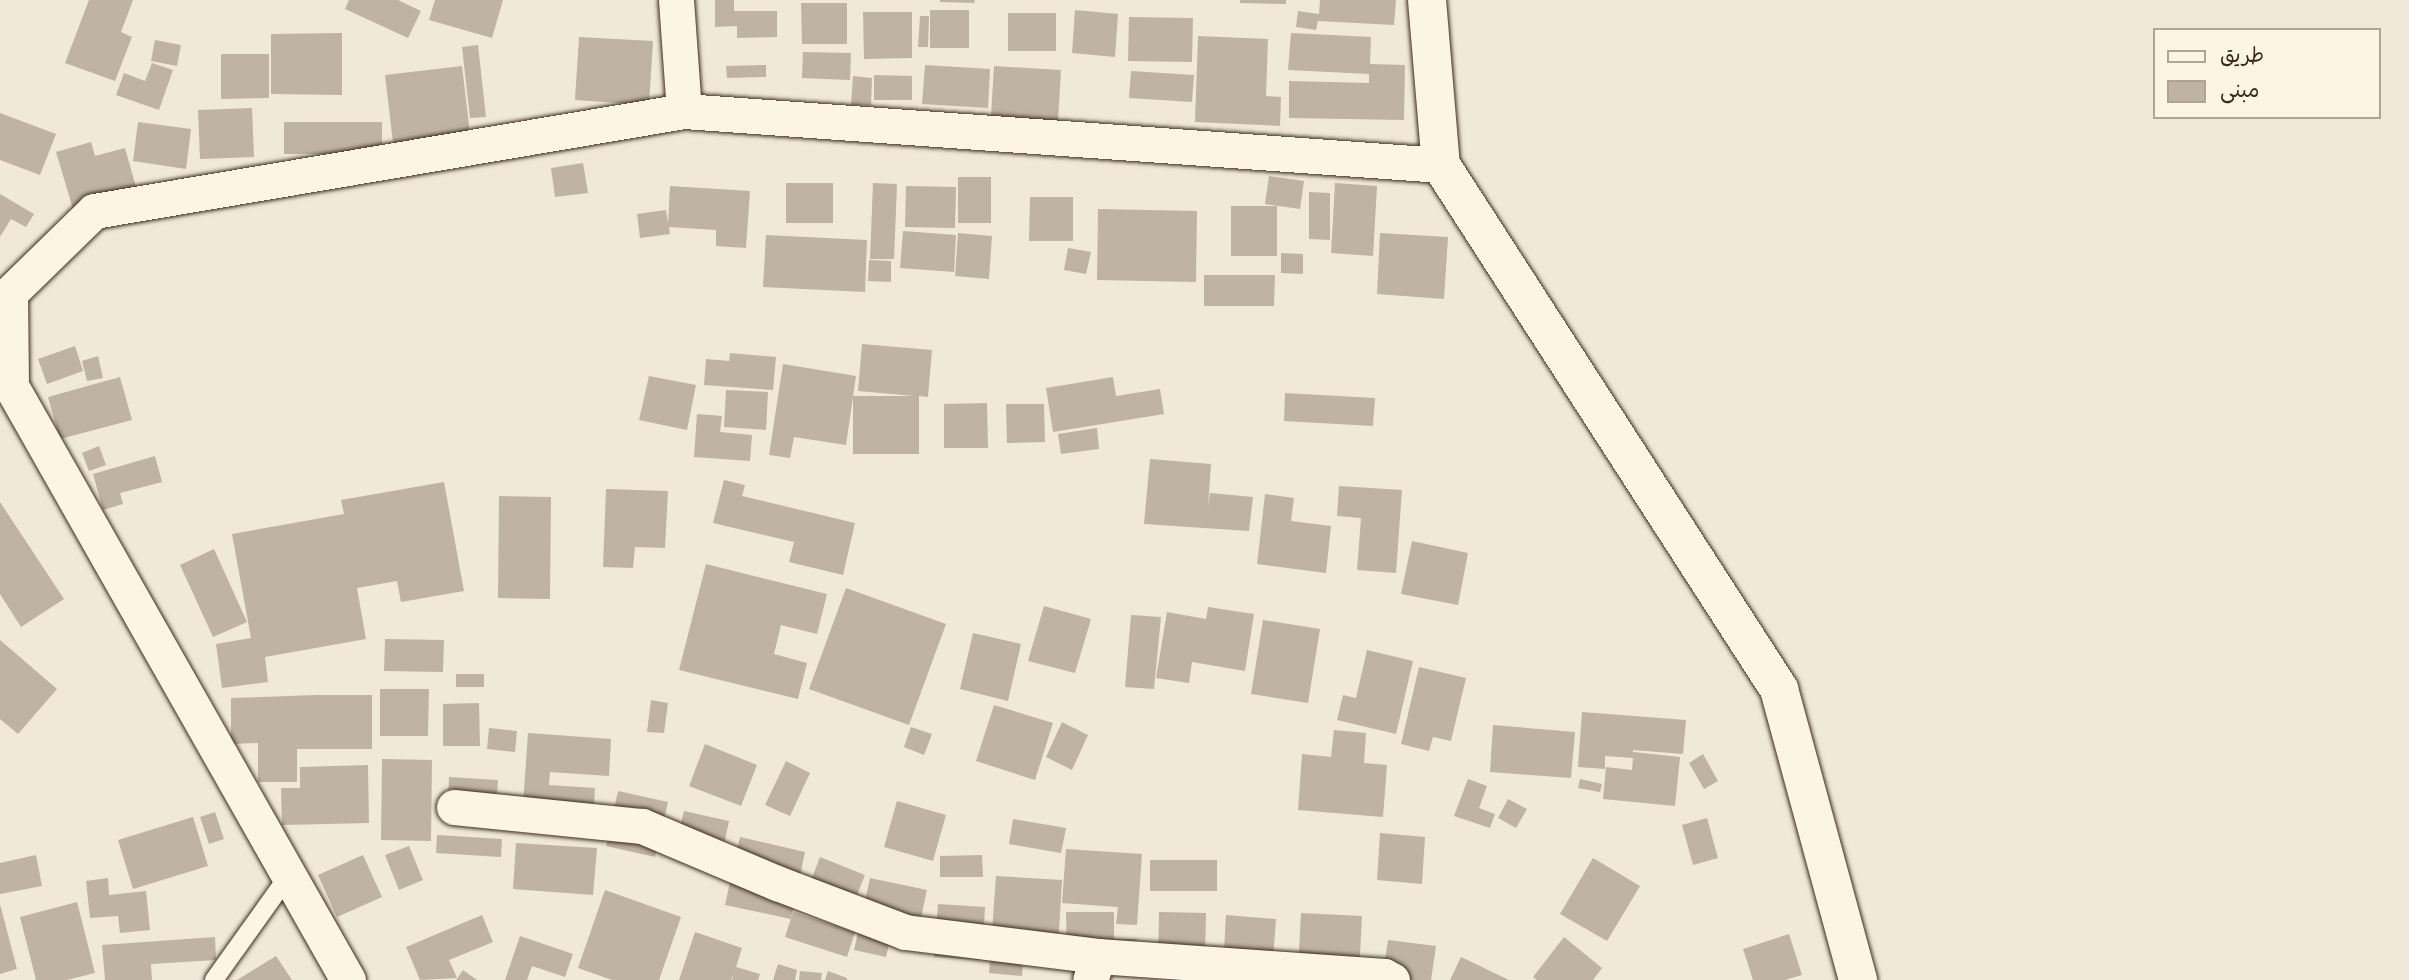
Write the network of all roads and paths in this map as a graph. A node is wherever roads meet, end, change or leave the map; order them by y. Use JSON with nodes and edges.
{"nodes":[{"id":1,"x":676,"y":0,"type":"edge"},
{"id":2,"x":1427,"y":0,"type":"edge"},
{"id":3,"x":684,"y":111,"type":"junction"},
{"id":4,"x":1441,"y":165,"type":"junction"},
{"id":5,"x":454,"y":807,"type":"dead end"},
{"id":6,"x":289,"y":875,"type":"junction"},
{"id":7,"x":1094,"y":968,"type":"edge"},
{"id":8,"x":214,"y":980,"type":"edge"},
{"id":9,"x":348,"y":980,"type":"edge"},
{"id":10,"x":1392,"y":980,"type":"edge"},
{"id":11,"x":1858,"y":980,"type":"edge"}],
"edges":[{"from":1,"to":3,"type":"street"},
{"from":2,"to":4,"type":"main road"},
{"from":3,"to":4,"type":"street"},
{"from":3,"to":6,"type":"street"},
{"from":4,"to":11,"type":"main road"},
{"from":5,"to":7,"type":"street"},
{"from":6,"to":8,"type":"lane"},
{"from":6,"to":9,"type":"street"},
{"from":7,"to":10,"type":"street"}]}
